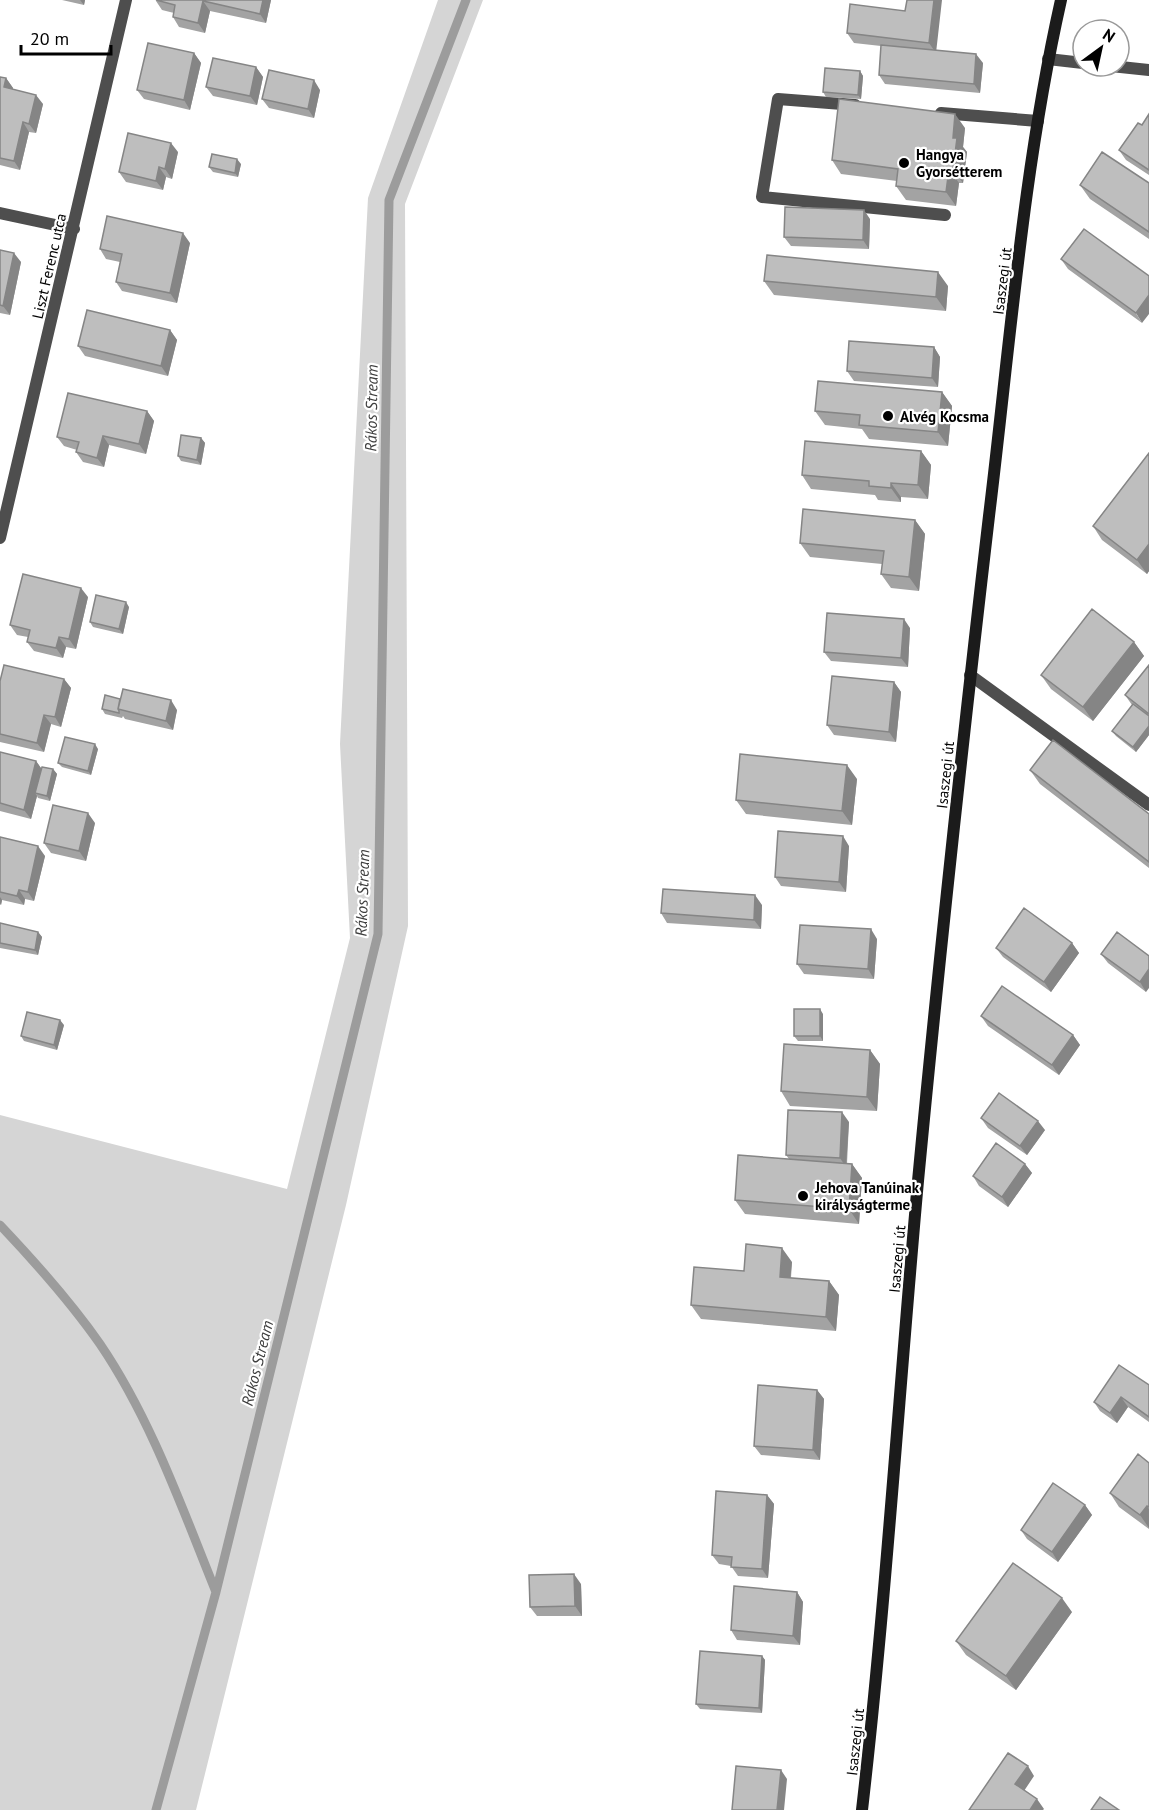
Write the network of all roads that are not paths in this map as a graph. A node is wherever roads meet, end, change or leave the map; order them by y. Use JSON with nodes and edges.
{"nodes":[{"id":1,"x":126,"y":0,"type":"edge"},
{"id":2,"x":1061,"y":0,"type":"edge"},
{"id":3,"x":1048,"y":59,"type":"junction"},
{"id":4,"x":1071,"y":62,"type":"edge"},
{"id":5,"x":1131,"y":68,"type":"edge"},
{"id":6,"x":1149,"y":70,"type":"edge"},
{"id":7,"x":872,"y":107,"type":"edge"},
{"id":8,"x":932,"y":112,"type":"edge"},
{"id":9,"x":1038,"y":121,"type":"junction"},
{"id":10,"x":0,"y":213,"type":"edge"},
{"id":11,"x":945,"y":215,"type":"edge"},
{"id":12,"x":74,"y":229,"type":"junction"},
{"id":13,"x":0,"y":538,"type":"edge"},
{"id":14,"x":970,"y":675,"type":"junction"},
{"id":15,"x":1149,"y":805,"type":"edge"},
{"id":16,"x":862,"y":1810,"type":"edge"}],
"edges":[{"from":1,"to":12,"type":"street","name":"Liszt Ferenc utca"},
{"from":2,"to":3,"type":"main road","name":"Isaszegi út"},
{"from":3,"to":4,"type":"street"},
{"from":3,"to":9,"type":"main road","name":"Isaszegi út"},
{"from":5,"to":6,"type":"street"},
{"from":7,"to":11,"type":"street"},
{"from":8,"to":9,"type":"street"},
{"from":9,"to":14,"type":"main road","name":"Isaszegi út"},
{"from":10,"to":12,"type":"street"},
{"from":12,"to":13,"type":"street","name":"Liszt Ferenc utca"},
{"from":14,"to":15,"type":"street"},
{"from":14,"to":16,"type":"main road","name":"Isaszegi út"}]}
